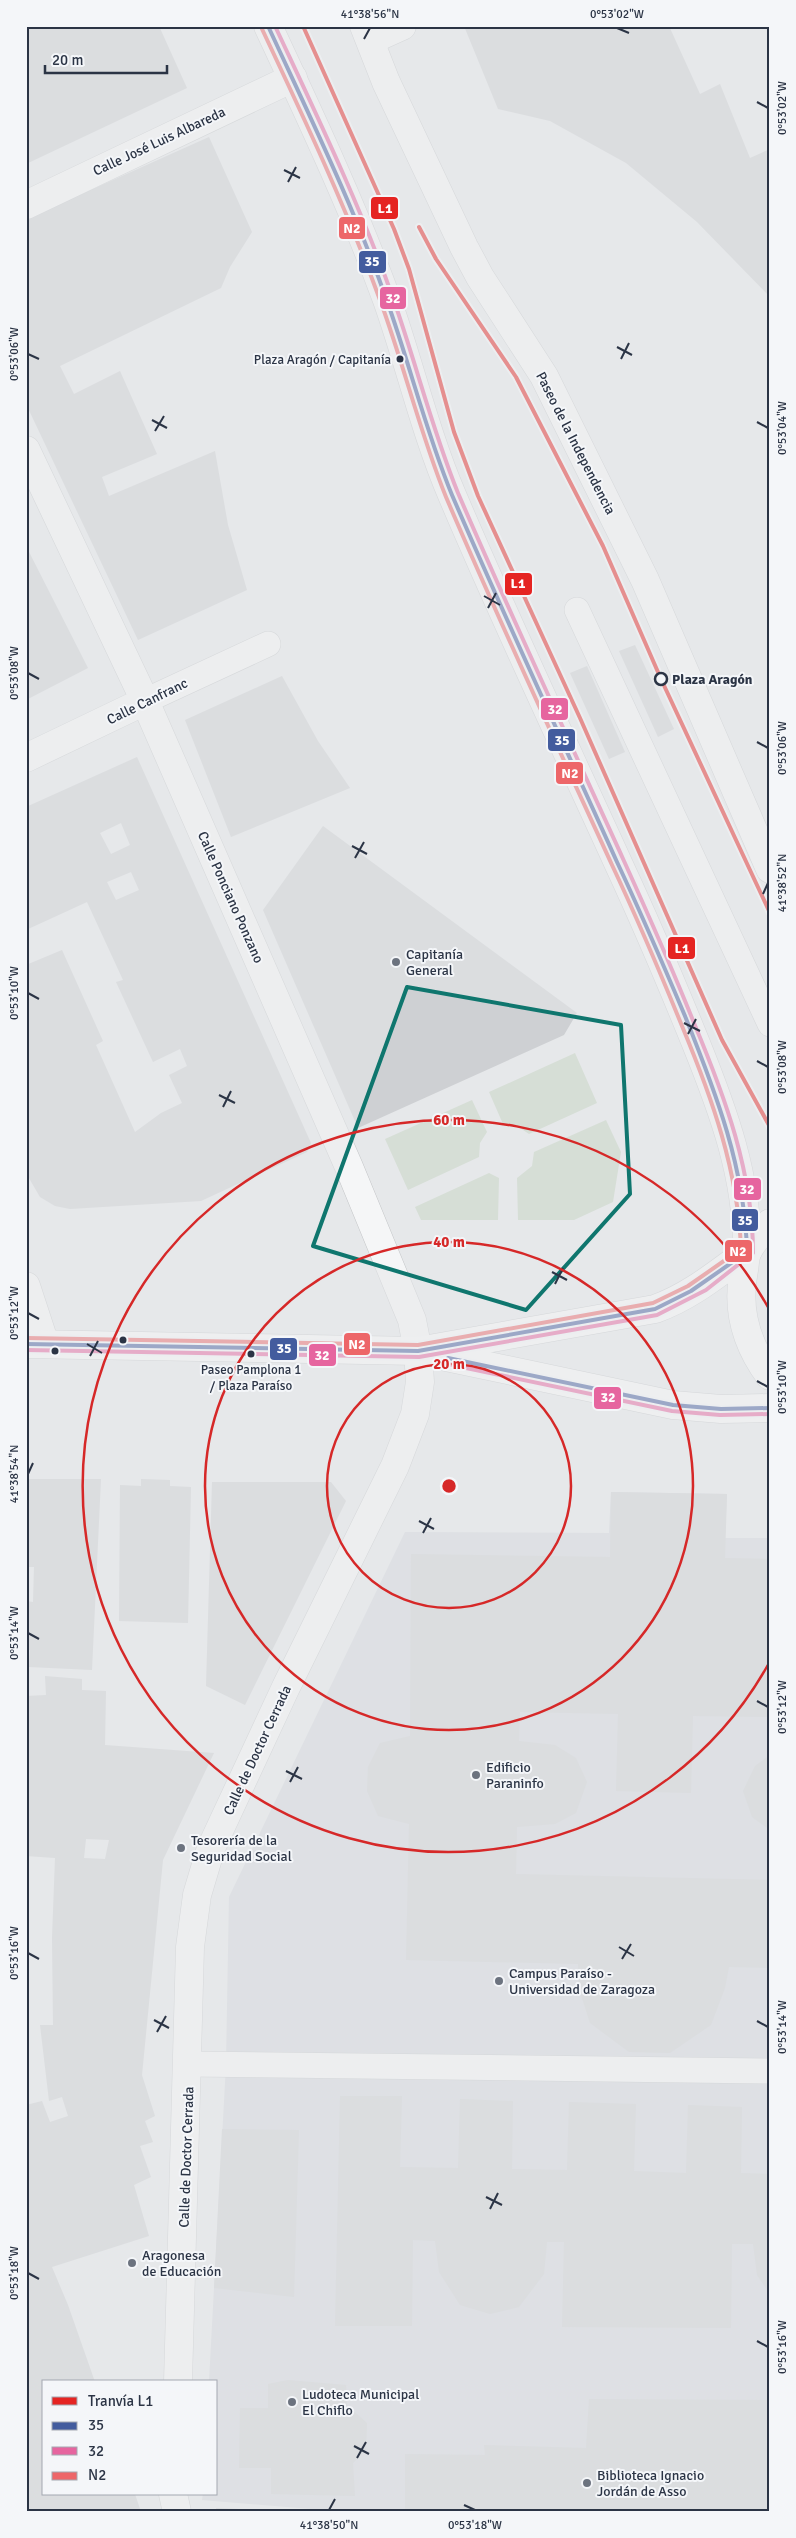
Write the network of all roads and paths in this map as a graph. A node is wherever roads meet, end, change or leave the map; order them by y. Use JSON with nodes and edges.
{"nodes":[{"id":1,"x":268,"y":26,"type":"edge"},
{"id":2,"x":402,"y":26,"type":"edge"},
{"id":3,"x":368,"y":33,"type":"edge"},
{"id":4,"x":292,"y":78,"type":"junction"},
{"id":5,"x":26,"y":204,"type":"edge"},
{"id":6,"x":26,"y":450,"type":"edge"},
{"id":7,"x":577,"y":610,"type":"dead end"},
{"id":8,"x":268,"y":644,"type":"dead end"},
{"id":9,"x":145,"y":701,"type":"junction"},
{"id":10,"x":26,"y":758,"type":"edge"},
{"id":11,"x":770,"y":869,"type":"edge"},
{"id":12,"x":770,"y":1024,"type":"edge"},
{"id":13,"x":770,"y":1223,"type":"edge"},
{"id":14,"x":747,"y":1252,"type":"junction"},
{"id":15,"x":26,"y":1286,"type":"edge"},
{"id":16,"x":36,"y":1344,"type":"edge"},
{"id":17,"x":418,"y":1351,"type":"junction"},
{"id":18,"x":770,"y":1376,"type":"edge"},
{"id":19,"x":770,"y":1408,"type":"edge"},
{"id":20,"x":188,"y":2064,"type":"junction"},
{"id":21,"x":770,"y":2071,"type":"edge"},
{"id":22,"x":178,"y":2380,"type":"edge"},
{"id":23,"x":173,"y":2496,"type":"edge"},
{"id":24,"x":177,"y":2512,"type":"edge"}],
"edges":[{"from":1,"to":4,"type":"street"},
{"from":2,"to":3,"type":"street"},
{"from":3,"to":11,"type":"street","name":"Paseo de la Independencia"},
{"from":4,"to":5,"type":"street","name":"Calle José Luis Albareda"},
{"from":4,"to":14,"type":"street"},
{"from":6,"to":9,"type":"street","name":"Calle Ponciano Ponzano"},
{"from":7,"to":12,"type":"street"},
{"from":8,"to":9,"type":"street","name":"Calle Canfranc"},
{"from":9,"to":10,"type":"street","name":"Calle Canfranc"},
{"from":9,"to":17,"type":"street","name":"Calle Ponciano Ponzano"},
{"from":13,"to":14,"type":"main road"},
{"from":14,"to":17,"type":"main road"},
{"from":14,"to":18,"type":"main road"},
{"from":15,"to":16,"type":"street"},
{"from":16,"to":17,"type":"main road"},
{"from":17,"to":19,"type":"main road"},
{"from":17,"to":20,"type":"street","name":"Calle de Doctor Cerrada"},
{"from":20,"to":21,"type":"street"},
{"from":20,"to":22,"type":"street","name":"Calle de Doctor Cerrada"},
{"from":23,"to":24,"type":"street"}]}
